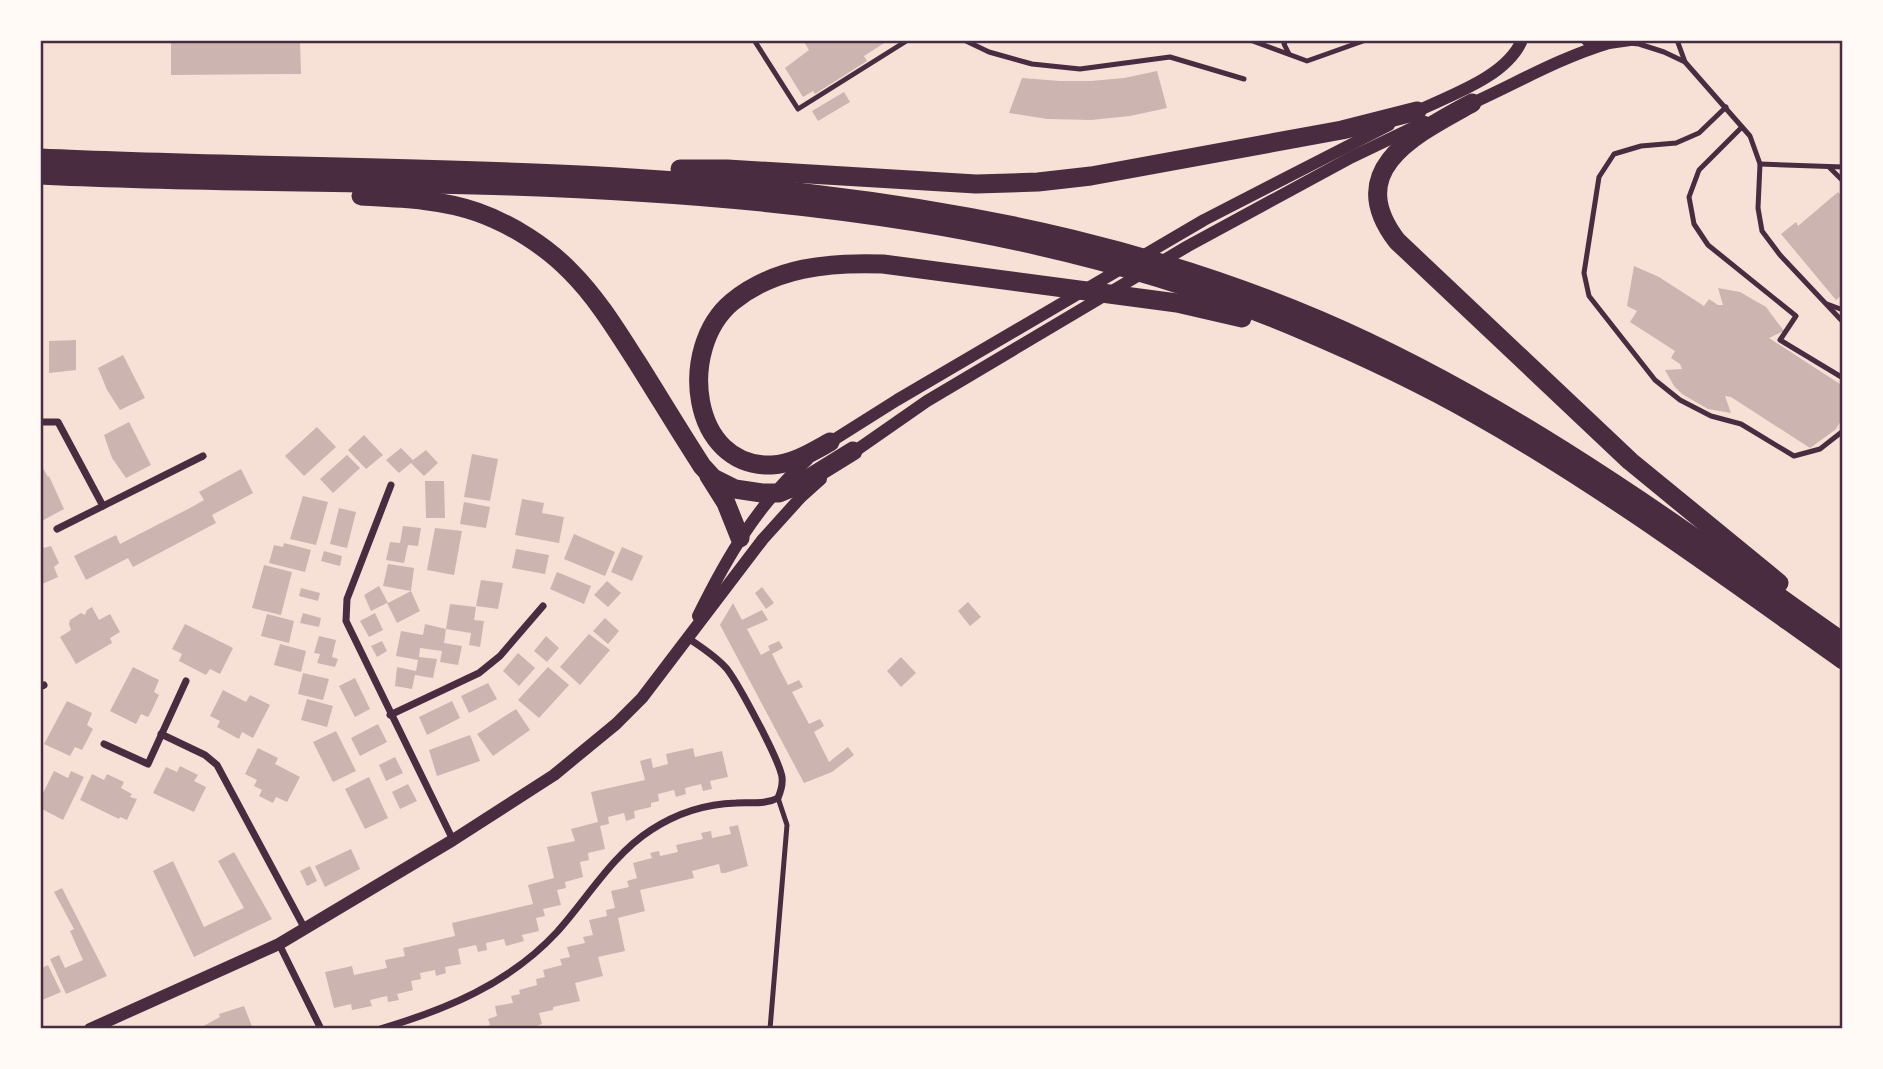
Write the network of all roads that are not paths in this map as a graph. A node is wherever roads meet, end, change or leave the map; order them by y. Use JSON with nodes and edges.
{"nodes":[{"id":1,"x":754,"y":40,"type":"edge"},
{"id":2,"x":908,"y":40,"type":"edge"},
{"id":3,"x":964,"y":40,"type":"edge"},
{"id":4,"x":1250,"y":40,"type":"edge"},
{"id":5,"x":1286,"y":40,"type":"edge"},
{"id":6,"x":1366,"y":40,"type":"edge"},
{"id":7,"x":1522,"y":40,"type":"edge"},
{"id":8,"x":1587,"y":40,"type":"edge"},
{"id":9,"x":1677,"y":40,"type":"edge"},
{"id":10,"x":1626,"y":41,"type":"edge"},
{"id":11,"x":1609,"y":43,"type":"junction"},
{"id":12,"x":1289,"y":54,"type":"junction"},
{"id":13,"x":1685,"y":62,"type":"junction"},
{"id":14,"x":1244,"y":79,"type":"dead end"},
{"id":15,"x":1472,"y":103,"type":"junction"},
{"id":16,"x":1726,"y":107,"type":"junction"},
{"id":17,"x":1417,"y":111,"type":"junction"},
{"id":18,"x":1742,"y":127,"type":"junction"},
{"id":19,"x":40,"y":158,"type":"edge"},
{"id":20,"x":1760,"y":164,"type":"junction"},
{"id":21,"x":1829,"y":167,"type":"junction"},
{"id":22,"x":1843,"y":167,"type":"edge"},
{"id":23,"x":481,"y":171,"type":"junction"},
{"id":24,"x":40,"y":175,"type":"edge"},
{"id":25,"x":214,"y":180,"type":"junction"},
{"id":26,"x":1843,"y":181,"type":"edge"},
{"id":27,"x":1824,"y":303,"type":"junction"},
{"id":28,"x":1843,"y":310,"type":"edge"},
{"id":29,"x":1843,"y":322,"type":"edge"},
{"id":30,"x":1376,"y":363,"type":"junction"},
{"id":31,"x":1843,"y":378,"type":"edge"},
{"id":32,"x":40,"y":422,"type":"edge"},
{"id":33,"x":1843,"y":431,"type":"edge"},
{"id":34,"x":830,"y":442,"type":"junction"},
{"id":35,"x":853,"y":451,"type":"junction"},
{"id":36,"x":203,"y":456,"type":"dead end"},
{"id":37,"x":702,"y":466,"type":"junction"},
{"id":38,"x":391,"y":485,"type":"dead end"},
{"id":39,"x":774,"y":493,"type":"junction"},
{"id":40,"x":103,"y":506,"type":"junction"},
{"id":41,"x":57,"y":529,"type":"dead end"},
{"id":42,"x":740,"y":538,"type":"junction"},
{"id":43,"x":543,"y":606,"type":"dead end"},
{"id":44,"x":1843,"y":633,"type":"edge"},
{"id":45,"x":688,"y":638,"type":"junction"},
{"id":46,"x":1843,"y":642,"type":"edge"},
{"id":47,"x":1843,"y":660,"type":"edge"},
{"id":48,"x":186,"y":681,"type":"dead end"},
{"id":49,"x":390,"y":715,"type":"junction"},
{"id":50,"x":162,"y":734,"type":"junction"},
{"id":51,"x":104,"y":744,"type":"dead end"},
{"id":52,"x":778,"y":798,"type":"junction"},
{"id":53,"x":453,"y":840,"type":"junction"},
{"id":54,"x":305,"y":929,"type":"junction"},
{"id":55,"x":279,"y":944,"type":"junction"},
{"id":56,"x":90,"y":1029,"type":"edge"},
{"id":57,"x":321,"y":1029,"type":"edge"},
{"id":58,"x":380,"y":1029,"type":"edge"},
{"id":59,"x":769,"y":1029,"type":"edge"}],
"edges":[{"from":1,"to":2,"type":"lane"},
{"from":3,"to":14,"type":"lane"},
{"from":4,"to":12,"type":"lane"},
{"from":5,"to":12,"type":"lane"},
{"from":6,"to":12,"type":"lane"},
{"from":7,"to":17,"type":"street"},
{"from":8,"to":11,"type":"street"},
{"from":9,"to":13,"type":"lane"},
{"from":10,"to":11,"type":"street"},
{"from":10,"to":13,"type":"lane"},
{"from":11,"to":15,"type":"street"},
{"from":13,"to":16,"type":"lane"},
{"from":15,"to":35,"type":"street"},
{"from":15,"to":44,"type":"highway"},
{"from":16,"to":18,"type":"lane"},
{"from":16,"to":33,"type":"lane"},
{"from":17,"to":23,"type":"highway"},
{"from":17,"to":34,"type":"street"},
{"from":18,"to":20,"type":"lane"},
{"from":18,"to":31,"type":"lane"},
{"from":19,"to":23,"type":"highway"},
{"from":20,"to":21,"type":"lane"},
{"from":20,"to":27,"type":"lane"},
{"from":21,"to":22,"type":"lane"},
{"from":21,"to":26,"type":"lane"},
{"from":23,"to":46,"type":"highway"},
{"from":24,"to":25,"type":"highway"},
{"from":25,"to":30,"type":"highway"},
{"from":25,"to":37,"type":"highway"},
{"from":27,"to":28,"type":"lane"},
{"from":27,"to":29,"type":"lane"},
{"from":30,"to":34,"type":"highway"},
{"from":30,"to":47,"type":"highway"},
{"from":32,"to":40,"type":"street"},
{"from":34,"to":39,"type":"street"},
{"from":35,"to":39,"type":"highway"},
{"from":35,"to":45,"type":"street"},
{"from":36,"to":40,"type":"street"},
{"from":37,"to":39,"type":"highway"},
{"from":37,"to":42,"type":"highway"},
{"from":38,"to":49,"type":"street"},
{"from":39,"to":42,"type":"street"},
{"from":40,"to":41,"type":"street"},
{"from":42,"to":45,"type":"street"},
{"from":43,"to":49,"type":"street"},
{"from":45,"to":52,"type":"street"},
{"from":45,"to":53,"type":"street"},
{"from":48,"to":50,"type":"street"},
{"from":49,"to":53,"type":"street"},
{"from":50,"to":51,"type":"street"},
{"from":50,"to":54,"type":"street"},
{"from":52,"to":58,"type":"street"},
{"from":52,"to":59,"type":"lane"},
{"from":53,"to":54,"type":"street"},
{"from":54,"to":55,"type":"street"},
{"from":55,"to":56,"type":"street"},
{"from":55,"to":57,"type":"street"}]}
